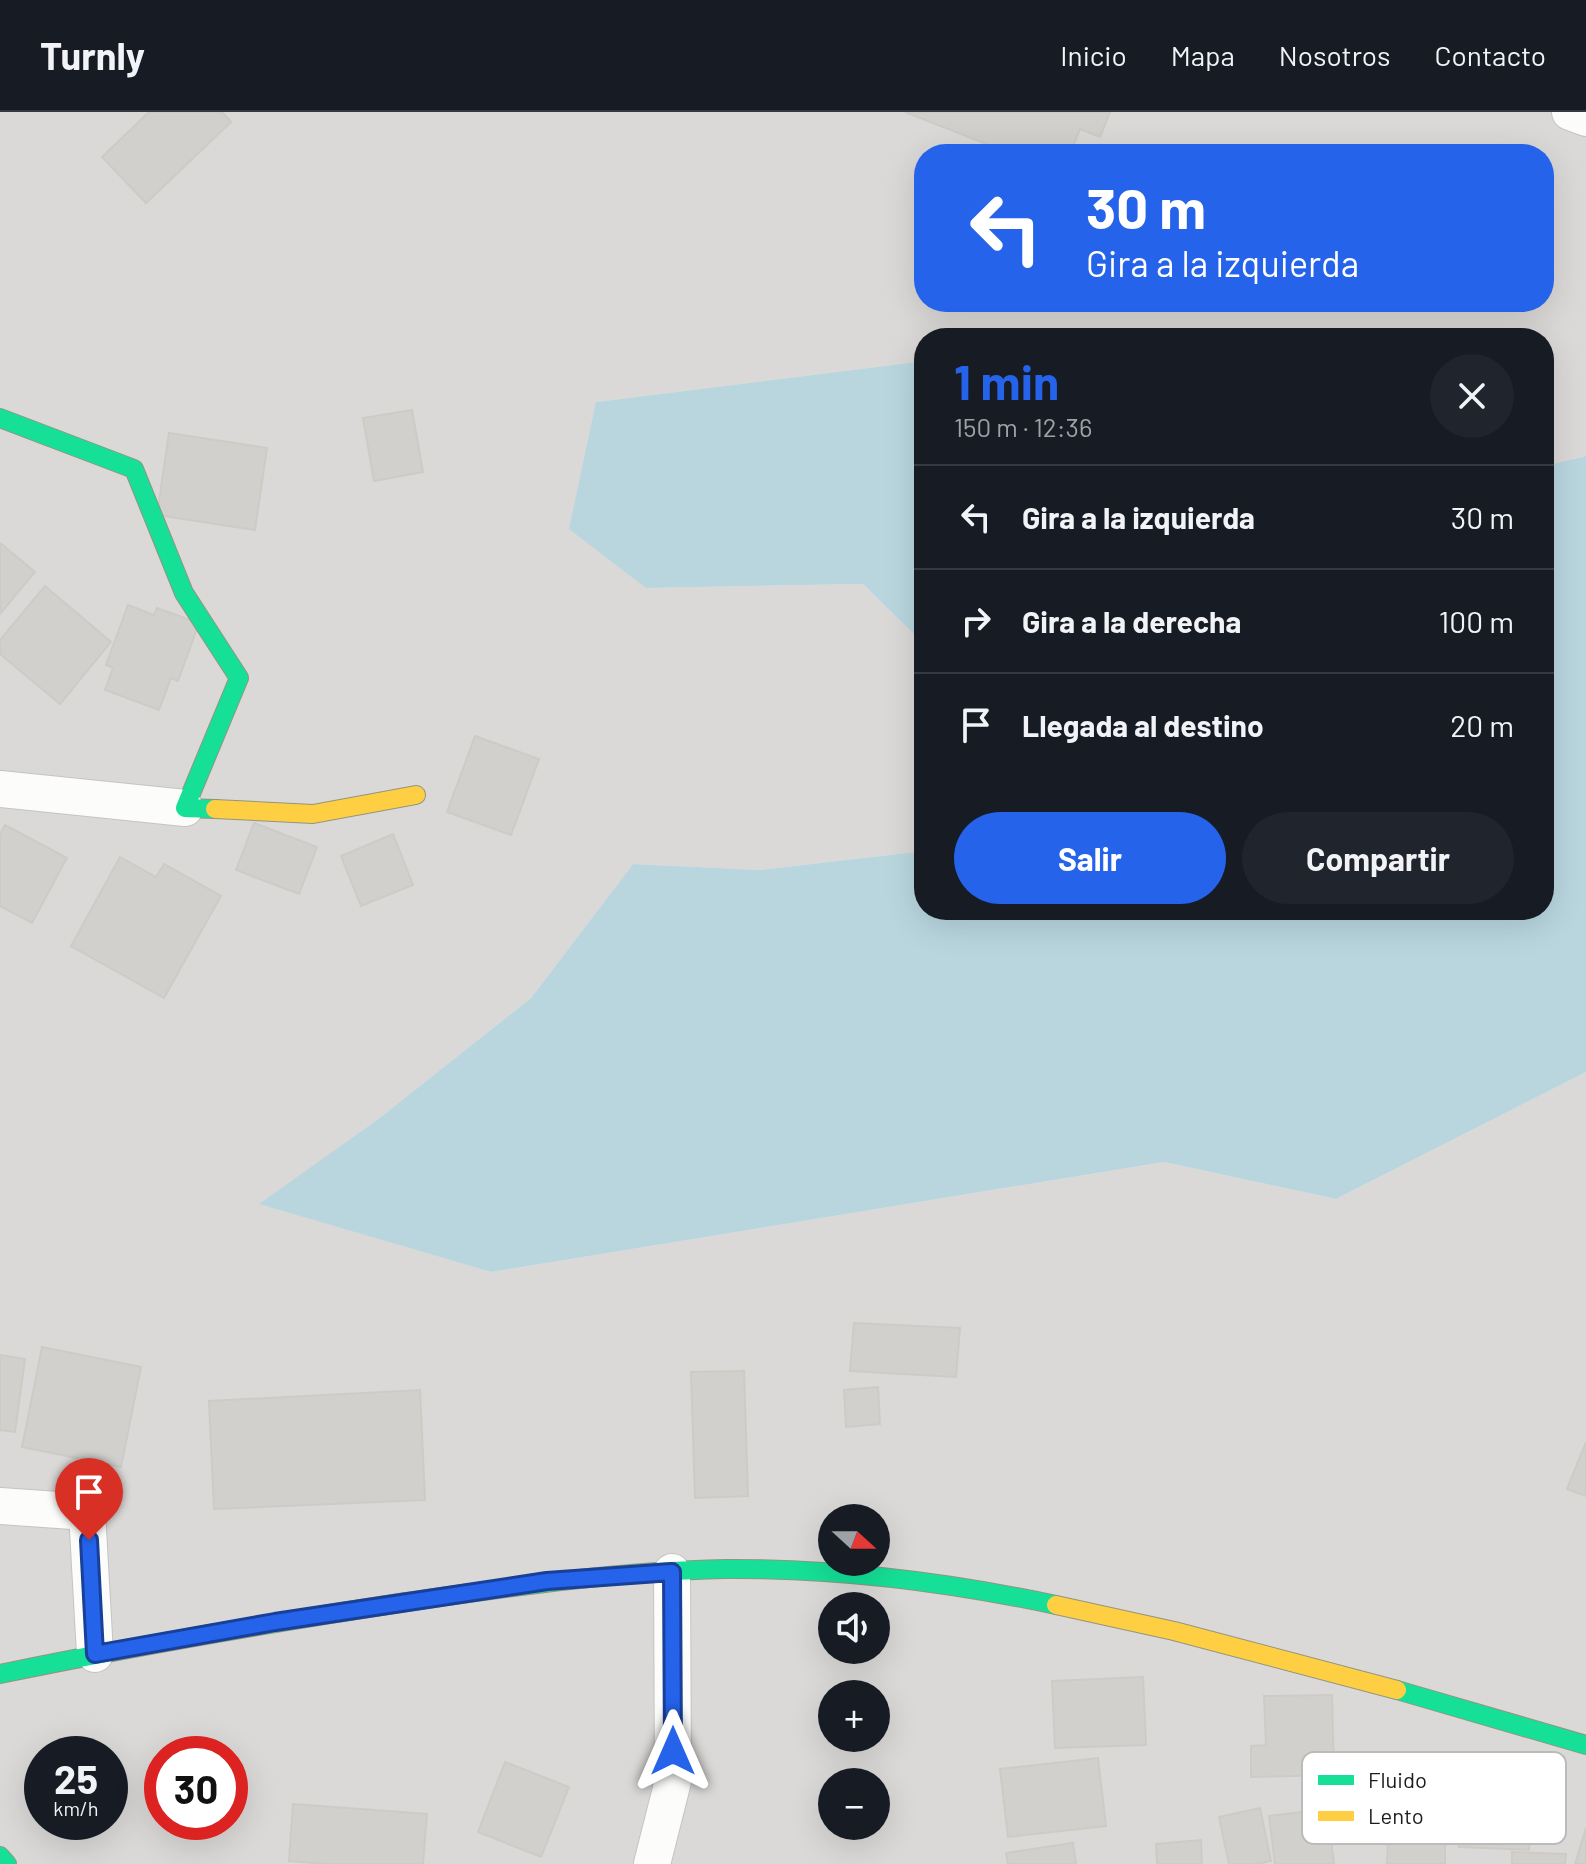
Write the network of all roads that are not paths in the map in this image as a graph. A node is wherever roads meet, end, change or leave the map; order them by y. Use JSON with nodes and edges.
{"nodes":[{"id":1,"x":1570,"y":112,"type":"edge"},
{"id":2,"x":1586,"y":118,"type":"edge"},
{"id":3,"x":0,"y":418,"type":"edge"},
{"id":4,"x":0,"y":789,"type":"edge"},
{"id":5,"x":416,"y":795,"type":"dead end"},
{"id":6,"x":185,"y":808,"type":"junction"},
{"id":7,"x":0,"y":1506,"type":"edge"},
{"id":8,"x":672,"y":1572,"type":"junction"},
{"id":9,"x":95,"y":1654,"type":"junction"},
{"id":10,"x":0,"y":1674,"type":"edge"},
{"id":11,"x":1586,"y":1745,"type":"edge"},
{"id":12,"x":0,"y":1856,"type":"edge"},
{"id":13,"x":7,"y":1864,"type":"edge"},
{"id":14,"x":652,"y":1864,"type":"edge"}],
"edges":[{"from":1,"to":2,"type":"street"},
{"from":3,"to":6,"type":"street"},
{"from":4,"to":6,"type":"street"},
{"from":5,"to":6,"type":"street"},
{"from":7,"to":9,"type":"street"},
{"from":8,"to":9,"type":"street"},
{"from":8,"to":11,"type":"street"},
{"from":8,"to":14,"type":"street"},
{"from":9,"to":10,"type":"street"},
{"from":12,"to":13,"type":"street"}]}
